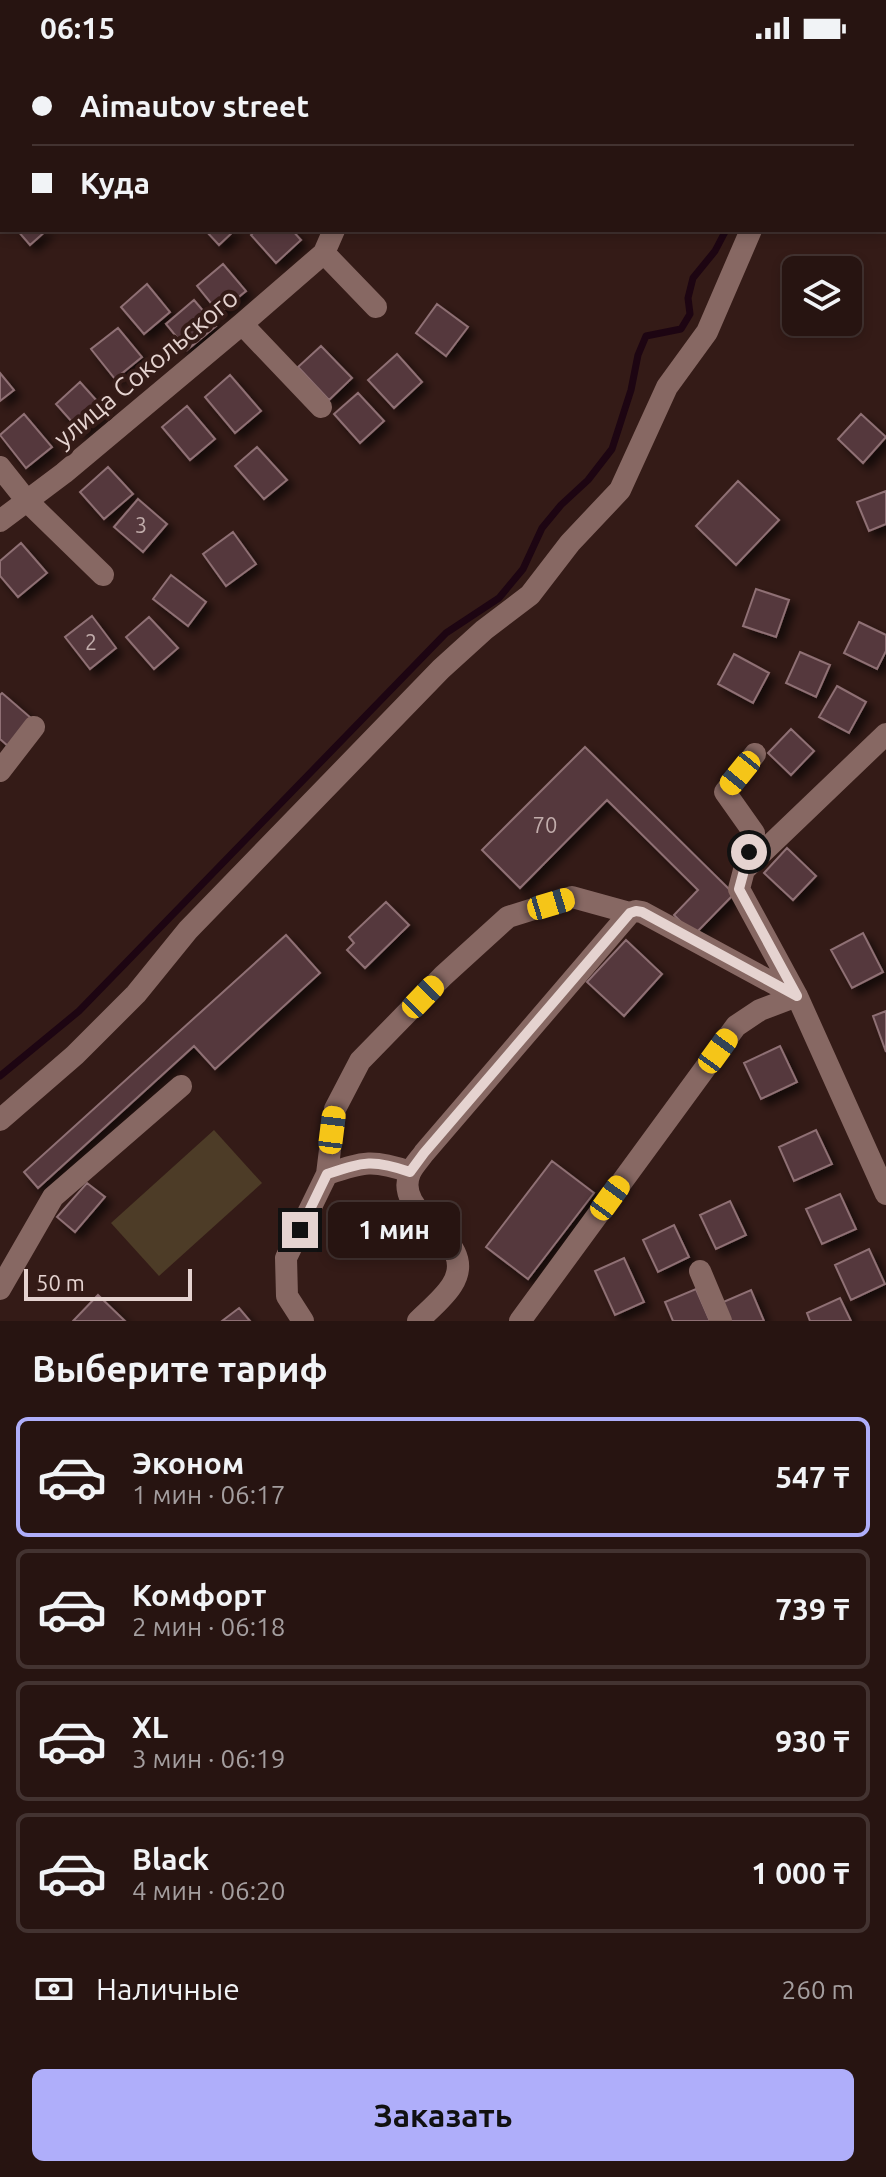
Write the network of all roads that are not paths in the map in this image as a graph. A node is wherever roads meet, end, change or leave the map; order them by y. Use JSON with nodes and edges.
{"nodes":[{"id":1,"x":333,"y":232,"type":"edge"},
{"id":2,"x":750,"y":232,"type":"edge"},
{"id":3,"x":324,"y":253,"type":"junction"},
{"id":4,"x":376,"y":307,"type":"dead end"},
{"id":5,"x":242,"y":324,"type":"junction"},
{"id":6,"x":321,"y":407,"type":"dead end"},
{"id":7,"x":0,"y":467,"type":"edge"},
{"id":8,"x":27,"y":501,"type":"junction"},
{"id":9,"x":0,"y":521,"type":"edge"},
{"id":10,"x":103,"y":575,"type":"dead end"},
{"id":11,"x":34,"y":727,"type":"dead end"},
{"id":12,"x":886,"y":734,"type":"edge"},
{"id":13,"x":755,"y":754,"type":"dead end"},
{"id":14,"x":0,"y":771,"type":"edge"},
{"id":15,"x":742,"y":880,"type":"junction"},
{"id":16,"x":630,"y":913,"type":"junction"},
{"id":17,"x":797,"y":996,"type":"junction"},
{"id":18,"x":181,"y":1086,"type":"dead end"},
{"id":19,"x":0,"y":1120,"type":"edge"},
{"id":20,"x":410,"y":1172,"type":"junction"},
{"id":21,"x":327,"y":1174,"type":"junction"},
{"id":22,"x":886,"y":1194,"type":"edge"},
{"id":23,"x":700,"y":1271,"type":"dead end"},
{"id":24,"x":0,"y":1289,"type":"edge"},
{"id":25,"x":303,"y":1321,"type":"edge"},
{"id":26,"x":418,"y":1321,"type":"edge"},
{"id":27,"x":520,"y":1321,"type":"edge"},
{"id":28,"x":721,"y":1321,"type":"edge"}],
"edges":[{"from":1,"to":3,"type":"street"},
{"from":2,"to":19,"type":"street"},
{"from":3,"to":4,"type":"street"},
{"from":3,"to":5,"type":"street","name":"улица Сокольского"},
{"from":5,"to":6,"type":"street"},
{"from":5,"to":8,"type":"street","name":"улица Сокольского"},
{"from":7,"to":8,"type":"street"},
{"from":8,"to":9,"type":"street","name":"улица Сокольского"},
{"from":8,"to":10,"type":"street"},
{"from":11,"to":14,"type":"street"},
{"from":12,"to":15,"type":"street"},
{"from":13,"to":15,"type":"street"},
{"from":15,"to":17,"type":"street"},
{"from":16,"to":17,"type":"street"},
{"from":16,"to":20,"type":"street"},
{"from":16,"to":21,"type":"street"},
{"from":17,"to":22,"type":"street"},
{"from":17,"to":27,"type":"street"},
{"from":18,"to":24,"type":"street"},
{"from":20,"to":21,"type":"street"},
{"from":20,"to":26,"type":"street"},
{"from":21,"to":25,"type":"street"},
{"from":23,"to":28,"type":"street"}]}
